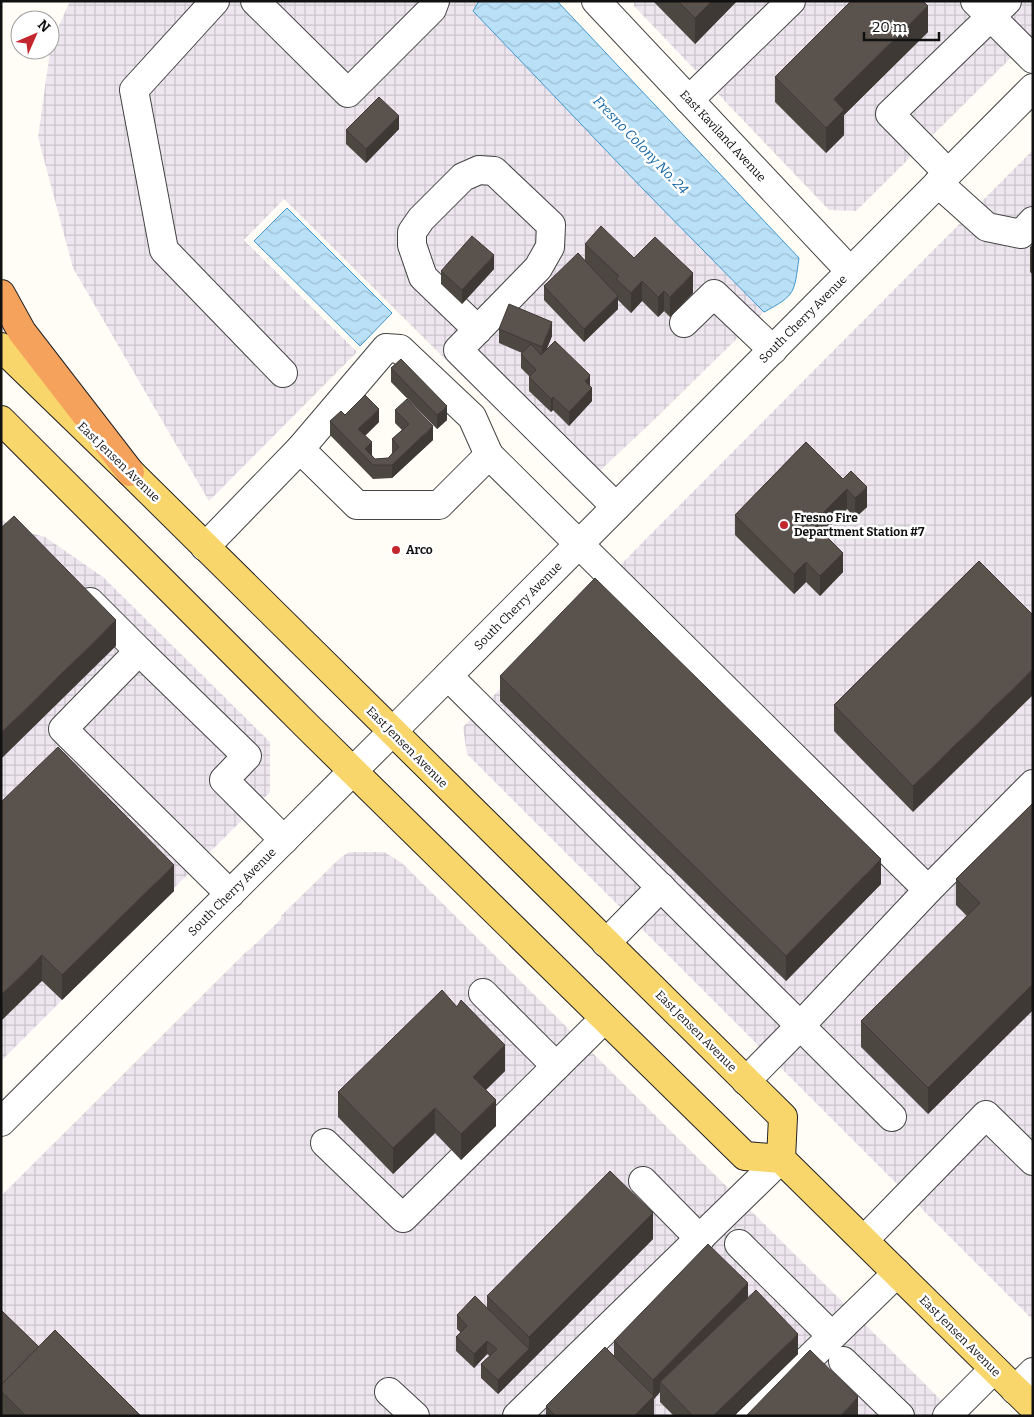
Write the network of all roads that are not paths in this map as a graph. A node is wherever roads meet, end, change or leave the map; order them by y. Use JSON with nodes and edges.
{"nodes":[{"id":1,"x":214,"y":1,"type":"edge"},
{"id":2,"x":255,"y":1,"type":"edge"},
{"id":3,"x":435,"y":1,"type":"edge"},
{"id":4,"x":596,"y":1,"type":"edge"},
{"id":5,"x":791,"y":1,"type":"edge"},
{"id":6,"x":991,"y":6,"type":"edge"},
{"id":7,"x":1033,"y":59,"type":"edge"},
{"id":8,"x":1033,"y":88,"type":"edge"},
{"id":9,"x":689,"y":100,"type":"junction"},
{"id":10,"x":943,"y":178,"type":"junction"},
{"id":11,"x":1033,"y":221,"type":"edge"},
{"id":12,"x":850,"y":272,"type":"junction"},
{"id":13,"x":1,"y":294,"type":"edge"},
{"id":14,"x":684,"y":323,"type":"dead end"},
{"id":15,"x":478,"y":330,"type":"junction"},
{"id":16,"x":1,"y":347,"type":"edge"},
{"id":17,"x":772,"y":350,"type":"junction"},
{"id":18,"x":283,"y":373,"type":"dead end"},
{"id":19,"x":1,"y":420,"type":"edge"},
{"id":20,"x":300,"y":449,"type":"junction"},
{"id":21,"x":489,"y":455,"type":"junction"},
{"id":22,"x":130,"y":472,"type":"junction"},
{"id":23,"x":616,"y":507,"type":"junction"},
{"id":24,"x":578,"y":545,"type":"junction"},
{"id":25,"x":205,"y":547,"type":"junction"},
{"id":26,"x":72,"y":583,"type":"edge"},
{"id":27,"x":139,"y":651,"type":"junction"},
{"id":28,"x":448,"y":676,"type":"junction"},
{"id":29,"x":392,"y":732,"type":"junction"},
{"id":30,"x":354,"y":770,"type":"junction"},
{"id":31,"x":1033,"y":784,"type":"edge"},
{"id":32,"x":284,"y":840,"type":"junction"},
{"id":33,"x":661,"y":887,"type":"junction"},
{"id":34,"x":928,"y":890,"type":"junction"},
{"id":35,"x":230,"y":894,"type":"junction"},
{"id":36,"x":606,"y":943,"type":"junction"},
{"id":37,"x":483,"y":993,"type":"dead end"},
{"id":38,"x":604,"y":1019,"type":"junction"},
{"id":39,"x":800,"y":1026,"type":"junction"},
{"id":40,"x":556,"y":1066,"type":"junction"},
{"id":41,"x":746,"y":1081,"type":"junction"},
{"id":42,"x":892,"y":1117,"type":"dead end"},
{"id":43,"x":1,"y":1122,"type":"edge"},
{"id":44,"x":324,"y":1143,"type":"dead end"},
{"id":45,"x":781,"y":1159,"type":"junction"},
{"id":46,"x":1033,"y":1161,"type":"edge"},
{"id":47,"x":642,"y":1181,"type":"dead end"},
{"id":48,"x":700,"y":1239,"type":"junction"},
{"id":49,"x":864,"y":1240,"type":"junction"},
{"id":50,"x":739,"y":1244,"type":"dead end"},
{"id":51,"x":897,"y":1273,"type":"junction"},
{"id":52,"x":831,"y":1335,"type":"junction"},
{"id":53,"x":843,"y":1361,"type":"dead end"},
{"id":54,"x":994,"y":1369,"type":"junction"},
{"id":55,"x":1027,"y":1389,"type":"edge"},
{"id":56,"x":389,"y":1392,"type":"dead end"},
{"id":57,"x":415,"y":1416,"type":"edge"},
{"id":58,"x":517,"y":1416,"type":"edge"},
{"id":59,"x":750,"y":1416,"type":"edge"},
{"id":60,"x":900,"y":1416,"type":"edge"},
{"id":61,"x":947,"y":1416,"type":"edge"}],
"edges":[{"from":1,"to":18,"type":"street"},
{"from":2,"to":3,"type":"street"},
{"from":4,"to":9,"type":"street","name":"East Kaviland Avenue"},
{"from":5,"to":9,"type":"street"},
{"from":6,"to":7,"type":"street"},
{"from":6,"to":10,"type":"street"},
{"from":8,"to":10,"type":"street","name":"South Cherry Avenue"},
{"from":9,"to":12,"type":"street","name":"East Kaviland Avenue"},
{"from":10,"to":11,"type":"street"},
{"from":10,"to":12,"type":"street","name":"South Cherry Avenue"},
{"from":12,"to":17,"type":"street","name":"South Cherry Avenue"},
{"from":13,"to":22,"type":"highway"},
{"from":14,"to":17,"type":"street"},
{"from":15,"to":15,"type":"street"},
{"from":15,"to":23,"type":"street"},
{"from":16,"to":22,"type":"main road","name":"East Jensen Avenue"},
{"from":17,"to":23,"type":"street","name":"South Cherry Avenue"},
{"from":19,"to":30,"type":"main road"},
{"from":20,"to":21,"type":"street"},
{"from":20,"to":21,"type":"street"},
{"from":20,"to":25,"type":"street"},
{"from":21,"to":24,"type":"street"},
{"from":22,"to":25,"type":"main road","name":"East Jensen Avenue"},
{"from":23,"to":24,"type":"street","name":"South Cherry Avenue"},
{"from":24,"to":28,"type":"street","name":"South Cherry Avenue"},
{"from":24,"to":34,"type":"street"},
{"from":25,"to":29,"type":"main road","name":"East Jensen Avenue"},
{"from":26,"to":27,"type":"street"},
{"from":27,"to":32,"type":"street"},
{"from":27,"to":35,"type":"street"},
{"from":28,"to":29,"type":"street","name":"South Cherry Avenue"},
{"from":28,"to":33,"type":"street"},
{"from":29,"to":30,"type":"street","name":"South Cherry Avenue"},
{"from":29,"to":36,"type":"main road","name":"East Jensen Avenue"},
{"from":30,"to":32,"type":"street","name":"South Cherry Avenue"},
{"from":30,"to":38,"type":"main road"},
{"from":31,"to":34,"type":"street"},
{"from":32,"to":35,"type":"street","name":"South Cherry Avenue"},
{"from":33,"to":36,"type":"street"},
{"from":33,"to":39,"type":"street"},
{"from":34,"to":39,"type":"street"},
{"from":35,"to":43,"type":"street","name":"South Cherry Avenue"},
{"from":36,"to":41,"type":"main road","name":"East Jensen Avenue"},
{"from":37,"to":40,"type":"street"},
{"from":38,"to":40,"type":"street"},
{"from":38,"to":45,"type":"main road"},
{"from":39,"to":41,"type":"street"},
{"from":39,"to":42,"type":"street"},
{"from":40,"to":44,"type":"street"},
{"from":41,"to":45,"type":"main road","name":"East Jensen Avenue"},
{"from":45,"to":48,"type":"street"},
{"from":45,"to":49,"type":"main road","name":"East Jensen Avenue"},
{"from":46,"to":49,"type":"street"},
{"from":47,"to":48,"type":"street"},
{"from":48,"to":58,"type":"street"},
{"from":49,"to":51,"type":"main road","name":"East Jensen Avenue"},
{"from":50,"to":52,"type":"street"},
{"from":51,"to":52,"type":"street"},
{"from":51,"to":54,"type":"main road","name":"East Jensen Avenue"},
{"from":52,"to":59,"type":"street"},
{"from":53,"to":60,"type":"street"},
{"from":54,"to":55,"type":"main road","name":"East Jensen Avenue"},
{"from":54,"to":61,"type":"street"},
{"from":56,"to":57,"type":"street"}]}
